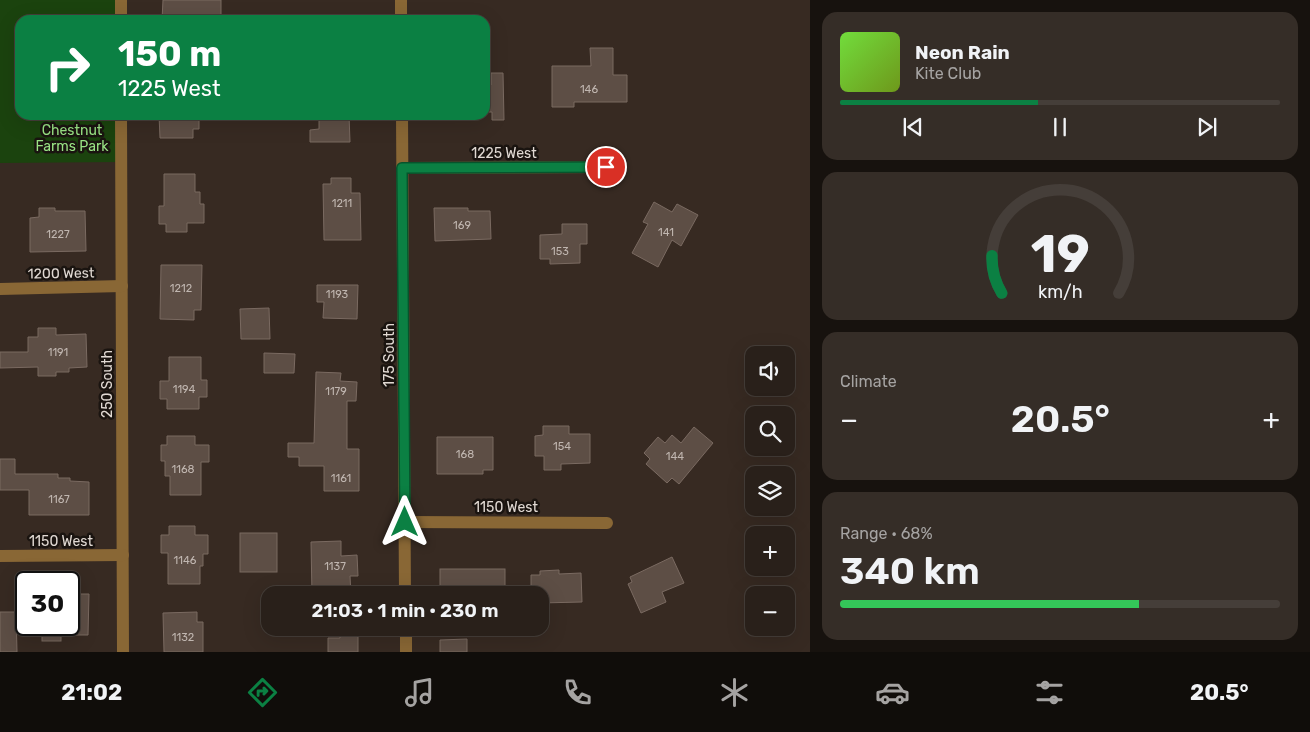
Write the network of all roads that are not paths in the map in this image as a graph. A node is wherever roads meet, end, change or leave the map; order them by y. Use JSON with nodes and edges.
{"nodes":[{"id":1,"x":121,"y":0,"type":"edge"},
{"id":2,"x":401,"y":0,"type":"edge"},
{"id":3,"x":121,"y":15,"type":"edge"},
{"id":4,"x":401,"y":15,"type":"edge"},
{"id":5,"x":121,"y":120,"type":"edge"},
{"id":6,"x":402,"y":120,"type":"edge"},
{"id":7,"x":606,"y":167,"type":"dead end"},
{"id":8,"x":402,"y":168,"type":"junction"},
{"id":9,"x":122,"y":286,"type":"junction"},
{"id":10,"x":0,"y":289,"type":"edge"},
{"id":11,"x":405,"y":522,"type":"junction"},
{"id":12,"x":607,"y":523,"type":"dead end"},
{"id":13,"x":123,"y":555,"type":"junction"},
{"id":14,"x":0,"y":556,"type":"edge"},
{"id":15,"x":405,"y":586,"type":"edge"},
{"id":16,"x":406,"y":636,"type":"edge"},
{"id":17,"x":123,"y":652,"type":"edge"},
{"id":18,"x":406,"y":652,"type":"edge"}],
"edges":[{"from":1,"to":3,"type":"street"},
{"from":2,"to":4,"type":"street"},
{"from":5,"to":9,"type":"street","name":"250 South"},
{"from":6,"to":8,"type":"street","name":"175 South"},
{"from":7,"to":8,"type":"street","name":"1225 West"},
{"from":8,"to":11,"type":"street","name":"175 South"},
{"from":9,"to":10,"type":"street","name":"1200 West"},
{"from":9,"to":13,"type":"street","name":"250 South"},
{"from":11,"to":12,"type":"street","name":"1150 West"},
{"from":11,"to":15,"type":"street","name":"175 South"},
{"from":13,"to":14,"type":"street","name":"1150 West"},
{"from":13,"to":17,"type":"street","name":"250 South"},
{"from":16,"to":18,"type":"street"}]}
